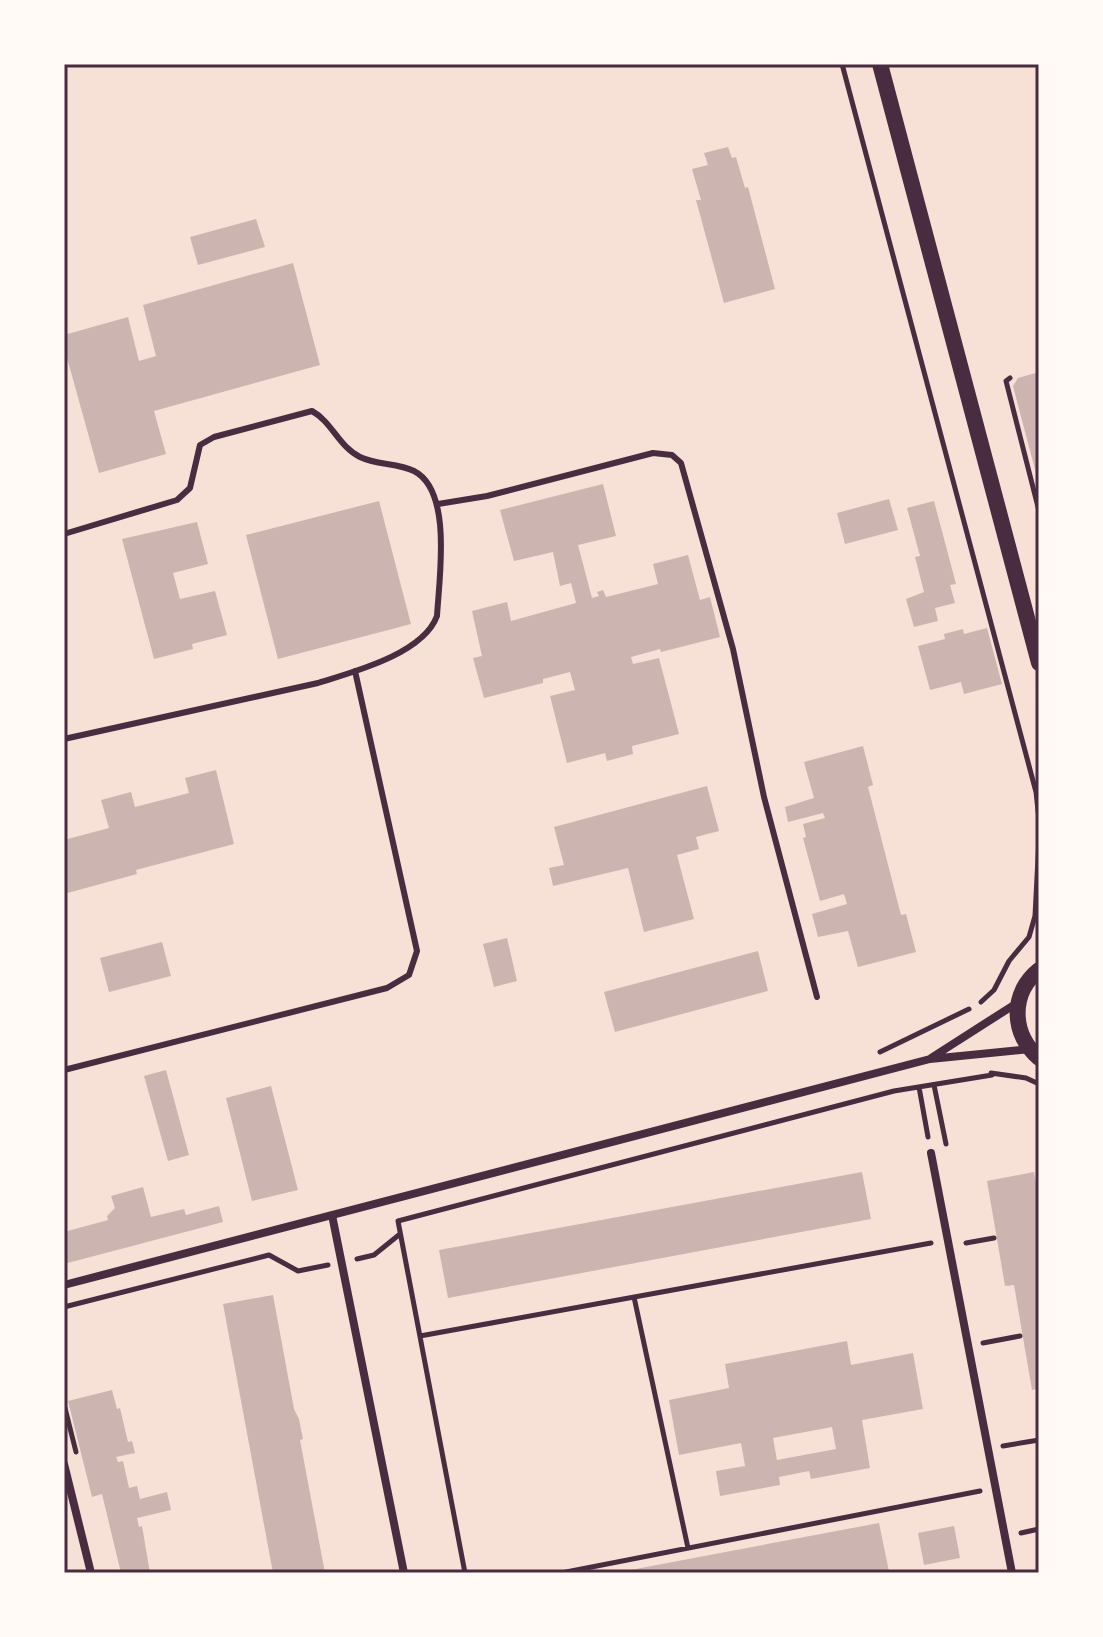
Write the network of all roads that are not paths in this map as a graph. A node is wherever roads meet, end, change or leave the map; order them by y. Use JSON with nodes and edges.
{"nodes":[{"id":1,"x":880,"y":64,"type":"edge"},
{"id":2,"x":438,"y":504,"type":"junction"},
{"id":3,"x":64,"y":534,"type":"edge"},
{"id":4,"x":1039,"y":663,"type":"edge"},
{"id":5,"x":355,"y":671,"type":"junction"},
{"id":6,"x":64,"y":739,"type":"edge"},
{"id":7,"x":1039,"y":970,"type":"edge"},
{"id":8,"x":817,"y":997,"type":"dead end"},
{"id":9,"x":1018,"y":1002,"type":"junction"},
{"id":10,"x":1034,"y":1053,"type":"edge"},
{"id":11,"x":930,"y":1059,"type":"junction"},
{"id":12,"x":64,"y":1070,"type":"edge"},
{"id":13,"x":931,"y":1153,"type":"road end"},
{"id":14,"x":332,"y":1215,"type":"junction"},
{"id":15,"x":64,"y":1285,"type":"edge"},
{"id":16,"x":64,"y":1464,"type":"edge"},
{"id":17,"x":91,"y":1573,"type":"edge"},
{"id":18,"x":404,"y":1573,"type":"edge"},
{"id":19,"x":1012,"y":1573,"type":"edge"}],
"edges":[{"from":1,"to":4,"type":"main road"},
{"from":2,"to":3,"type":"lane"},
{"from":2,"to":5,"type":"lane"},
{"from":2,"to":8,"type":"lane"},
{"from":5,"to":6,"type":"lane"},
{"from":5,"to":12,"type":"lane"},
{"from":7,"to":9,"type":"main road"},
{"from":9,"to":10,"type":"main road"},
{"from":9,"to":11,"type":"street"},
{"from":10,"to":11,"type":"street"},
{"from":11,"to":14,"type":"street"},
{"from":13,"to":19,"type":"street"},
{"from":14,"to":15,"type":"street"},
{"from":14,"to":18,"type":"street"},
{"from":16,"to":17,"type":"street"}]}
